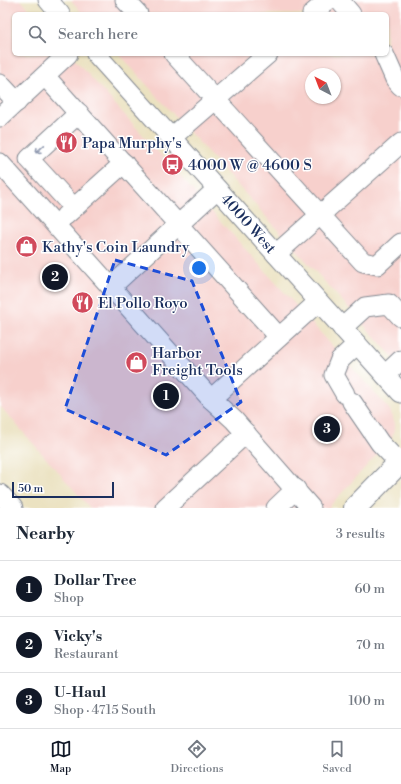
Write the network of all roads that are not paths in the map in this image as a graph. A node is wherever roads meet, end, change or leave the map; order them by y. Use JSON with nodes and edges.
{"nodes":[{"id":1,"x":48,"y":0,"type":"edge"},
{"id":2,"x":125,"y":0,"type":"edge"},
{"id":3,"x":328,"y":0,"type":"edge"},
{"id":4,"x":339,"y":0,"type":"edge"},
{"id":5,"x":58,"y":12,"type":"edge"},
{"id":6,"x":136,"y":12,"type":"edge"},
{"id":7,"x":314,"y":12,"type":"edge"},
{"id":8,"x":349,"y":12,"type":"edge"},
{"id":9,"x":66,"y":56,"type":"edge"},
{"id":10,"x":98,"y":56,"type":"edge"},
{"id":11,"x":176,"y":56,"type":"edge"},
{"id":12,"x":266,"y":56,"type":"edge"},
{"id":13,"x":385,"y":56,"type":"edge"},
{"id":14,"x":45,"y":76,"type":"junction"},
{"id":15,"x":0,"y":84,"type":"edge"},
{"id":16,"x":401,"y":86,"type":"edge"},
{"id":17,"x":214,"y":99,"type":"junction"},
{"id":18,"x":17,"y":102,"type":"junction"},
{"id":19,"x":79,"y":113,"type":"junction"},
{"id":20,"x":1,"y":115,"type":"edge"},
{"id":21,"x":171,"y":138,"type":"junction"},
{"id":22,"x":401,"y":143,"type":"edge"},
{"id":23,"x":0,"y":163,"type":"edge"},
{"id":24,"x":124,"y":163,"type":"junction"},
{"id":25,"x":217,"y":189,"type":"junction"},
{"id":26,"x":74,"y":208,"type":"junction"},
{"id":27,"x":321,"y":215,"type":"junction"},
{"id":28,"x":178,"y":224,"type":"junction"},
{"id":29,"x":55,"y":225,"type":"junction"},
{"id":30,"x":401,"y":243,"type":"edge"},
{"id":31,"x":276,"y":254,"type":"junction"},
{"id":32,"x":110,"y":287,"type":"junction"},
{"id":33,"x":318,"y":302,"type":"junction"},
{"id":34,"x":401,"y":317,"type":"edge"},
{"id":35,"x":342,"y":328,"type":"junction"},
{"id":36,"x":280,"y":337,"type":"junction"},
{"id":37,"x":357,"y":344,"type":"junction"},
{"id":38,"x":401,"y":360,"type":"edge"},
{"id":39,"x":384,"y":375,"type":"junction"},
{"id":40,"x":401,"y":393,"type":"edge"},
{"id":41,"x":211,"y":399,"type":"junction"},
{"id":42,"x":246,"y":433,"type":"junction"},
{"id":43,"x":400,"y":462,"type":"edge"},
{"id":44,"x":296,"y":489,"type":"junction"},
{"id":45,"x":0,"y":494,"type":"edge"},
{"id":46,"x":361,"y":506,"type":"edge"},
{"id":47,"x":13,"y":508,"type":"edge"},
{"id":48,"x":165,"y":508,"type":"edge"},
{"id":49,"x":276,"y":508,"type":"edge"},
{"id":50,"x":312,"y":508,"type":"edge"}],
"edges":[{"from":1,"to":5,"type":"street"},
{"from":2,"to":6,"type":"street"},
{"from":3,"to":7,"type":"street"},
{"from":4,"to":8,"type":"street"},
{"from":9,"to":14,"type":"street"},
{"from":10,"to":21,"type":"street","name":"4000 West"},
{"from":11,"to":17,"type":"street"},
{"from":12,"to":17,"type":"street"},
{"from":13,"to":16,"type":"street"},
{"from":14,"to":18,"type":"street"},
{"from":14,"to":19,"type":"street"},
{"from":15,"to":18,"type":"street"},
{"from":17,"to":21,"type":"street"},
{"from":17,"to":27,"type":"street"},
{"from":18,"to":20,"type":"street"},
{"from":19,"to":24,"type":"street"},
{"from":19,"to":26,"type":"street","one_way":true},
{"from":21,"to":25,"type":"street","name":"4000 West"},
{"from":22,"to":27,"type":"street"},
{"from":23,"to":29,"type":"street"},
{"from":24,"to":26,"type":"street"},
{"from":24,"to":28,"type":"street"},
{"from":25,"to":28,"type":"street"},
{"from":25,"to":31,"type":"street","name":"4000 West"},
{"from":26,"to":29,"type":"street"},
{"from":27,"to":30,"type":"street"},
{"from":27,"to":31,"type":"street"},
{"from":28,"to":32,"type":"street"},
{"from":28,"to":36,"type":"street"},
{"from":29,"to":32,"type":"street"},
{"from":31,"to":33,"type":"street","name":"4000 West"},
{"from":32,"to":41,"type":"street"},
{"from":33,"to":35,"type":"street","name":"4000 West"},
{"from":33,"to":36,"type":"street"},
{"from":34,"to":35,"type":"street"},
{"from":35,"to":37,"type":"street","name":"4000 West"},
{"from":36,"to":41,"type":"street"},
{"from":37,"to":39,"type":"street","name":"4000 West"},
{"from":37,"to":43,"type":"street"},
{"from":38,"to":39,"type":"street"},
{"from":39,"to":40,"type":"street","name":"4000 West"},
{"from":41,"to":42,"type":"street"},
{"from":42,"to":44,"type":"street"},
{"from":42,"to":48,"type":"street"},
{"from":43,"to":46,"type":"main road"},
{"from":44,"to":49,"type":"street"},
{"from":44,"to":50,"type":"street"},
{"from":45,"to":47,"type":"street"}]}
